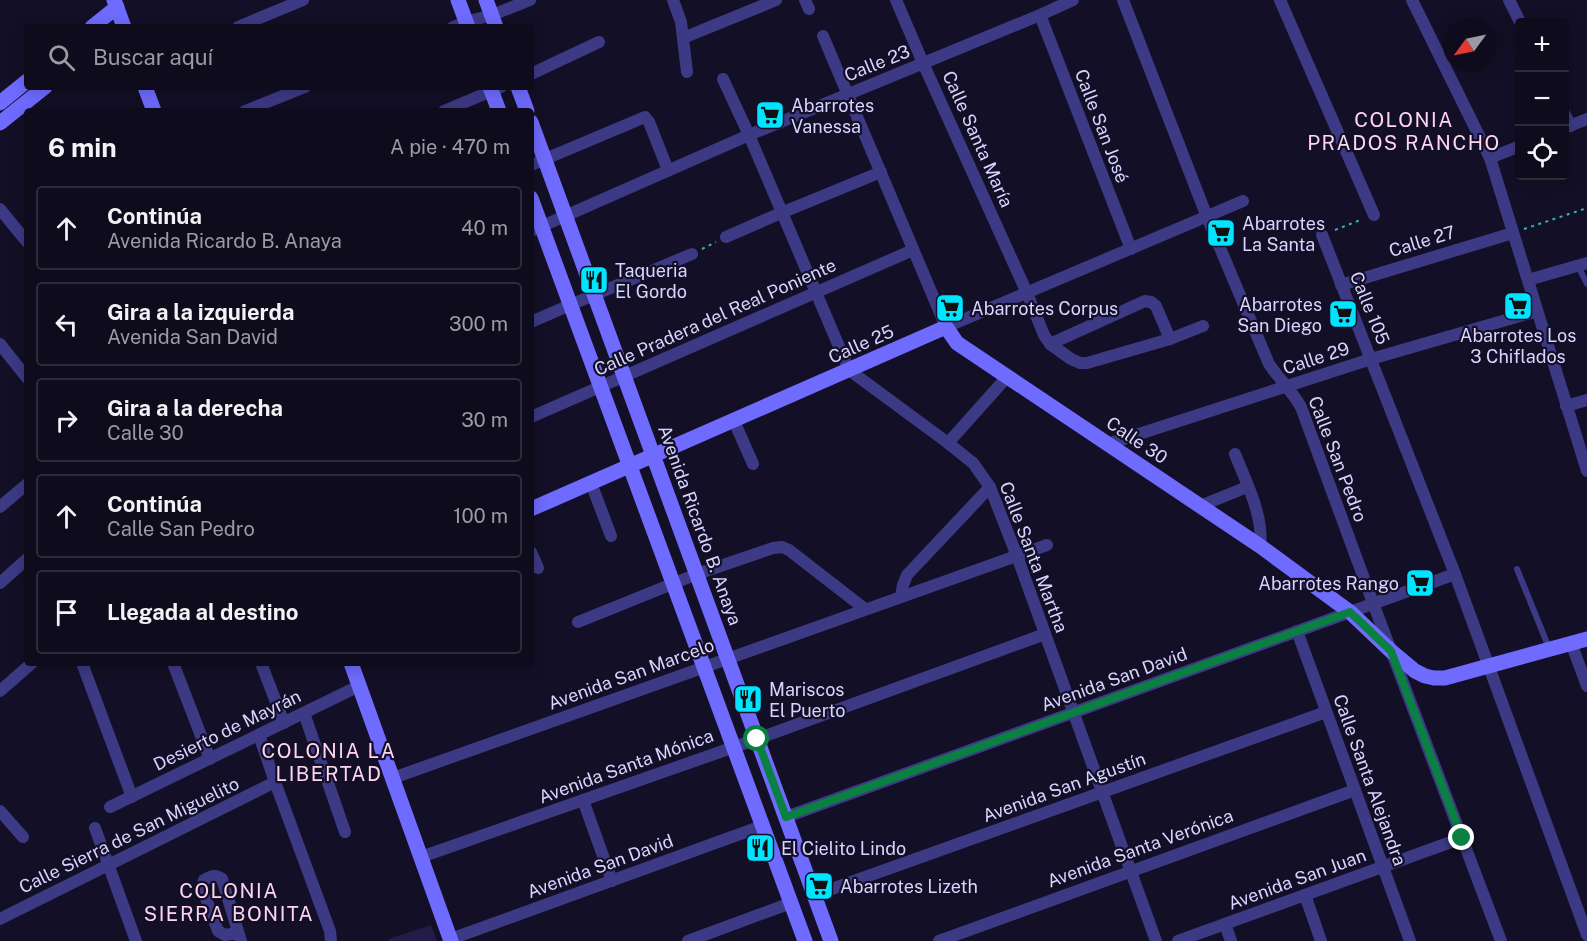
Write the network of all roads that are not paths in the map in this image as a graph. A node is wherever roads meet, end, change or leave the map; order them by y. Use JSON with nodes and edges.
{"nodes":[{"id":1,"x":303,"y":0,"type":"edge"},
{"id":2,"x":458,"y":0,"type":"edge"},
{"id":3,"x":486,"y":0,"type":"edge"},
{"id":4,"x":530,"y":0,"type":"edge"},
{"id":5,"x":673,"y":0,"type":"edge"},
{"id":6,"x":776,"y":0,"type":"edge"},
{"id":7,"x":897,"y":0,"type":"edge"},
{"id":8,"x":1073,"y":0,"type":"edge"},
{"id":9,"x":1123,"y":0,"type":"edge"},
{"id":10,"x":1280,"y":0,"type":"edge"},
{"id":11,"x":1412,"y":0,"type":"edge"},
{"id":12,"x":1509,"y":0,"type":"edge"},
{"id":13,"x":115,"y":3,"type":"edge"},
{"id":14,"x":1040,"y":15,"type":"junction"},
{"id":15,"x":1518,"y":18,"type":"edge"},
{"id":16,"x":494,"y":21,"type":"edge"},
{"id":17,"x":266,"y":22,"type":"edge"},
{"id":18,"x":95,"y":24,"type":"edge"},
{"id":19,"x":121,"y":24,"type":"edge"},
{"id":20,"x":462,"y":24,"type":"edge"},
{"id":21,"x":470,"y":24,"type":"edge"},
{"id":22,"x":823,"y":36,"type":"dead end"},
{"id":23,"x":683,"y":38,"type":"junction"},
{"id":24,"x":599,"y":42,"type":"dead end"},
{"id":25,"x":923,"y":63,"type":"junction"},
{"id":26,"x":687,"y":72,"type":"dead end"},
{"id":27,"x":534,"y":73,"type":"edge"},
{"id":28,"x":723,"y":79,"type":"dead end"},
{"id":29,"x":24,"y":83,"type":"edge"},
{"id":30,"x":42,"y":90,"type":"edge"},
{"id":31,"x":146,"y":90,"type":"edge"},
{"id":32,"x":294,"y":90,"type":"edge"},
{"id":33,"x":490,"y":90,"type":"edge"},
{"id":34,"x":494,"y":90,"type":"edge"},
{"id":35,"x":519,"y":90,"type":"edge"},
{"id":36,"x":847,"y":95,"type":"junction"},
{"id":37,"x":0,"y":103,"type":"edge"},
{"id":38,"x":26,"y":108,"type":"edge"},
{"id":39,"x":153,"y":108,"type":"edge"},
{"id":40,"x":253,"y":108,"type":"edge"},
{"id":41,"x":451,"y":108,"type":"edge"},
{"id":42,"x":498,"y":108,"type":"edge"},
{"id":43,"x":526,"y":108,"type":"edge"},
{"id":44,"x":24,"y":109,"type":"edge"},
{"id":45,"x":1587,"y":120,"type":"edge"},
{"id":46,"x":0,"y":123,"type":"edge"},
{"id":47,"x":1569,"y":127,"type":"edge"},
{"id":48,"x":748,"y":135,"type":"junction"},
{"id":49,"x":534,"y":139,"type":"edge"},
{"id":50,"x":1515,"y":148,"type":"edge"},
{"id":51,"x":1490,"y":158,"type":"junction"},
{"id":52,"x":538,"y":162,"type":"edge"},
{"id":53,"x":668,"y":170,"type":"junction"},
{"id":54,"x":881,"y":172,"type":"junction"},
{"id":55,"x":1243,"y":201,"type":"dead end"},
{"id":56,"x":0,"y":209,"type":"edge"},
{"id":57,"x":781,"y":213,"type":"junction"},
{"id":58,"x":1374,"y":215,"type":"road end"},
{"id":59,"x":566,"y":217,"type":"junction"},
{"id":60,"x":1207,"y":217,"type":"junction"},
{"id":61,"x":536,"y":229,"type":"edge"},
{"id":62,"x":1513,"y":233,"type":"junction"},
{"id":63,"x":1322,"y":236,"type":"road end"},
{"id":64,"x":726,"y":237,"type":"road end"},
{"id":65,"x":24,"y":238,"type":"edge"},
{"id":66,"x":1131,"y":249,"type":"junction"},
{"id":67,"x":913,"y":250,"type":"junction"},
{"id":68,"x":692,"y":254,"type":"road end"},
{"id":69,"x":1582,"y":265,"type":"edge"},
{"id":70,"x":1527,"y":280,"type":"junction"},
{"id":71,"x":1587,"y":284,"type":"edge"},
{"id":72,"x":1341,"y":285,"type":"junction"},
{"id":73,"x":814,"y":292,"type":"junction"},
{"id":74,"x":1027,"y":293,"type":"junction"},
{"id":75,"x":594,"y":294,"type":"junction"},
{"id":76,"x":570,"y":304,"type":"junction"},
{"id":77,"x":1537,"y":311,"type":"junction"},
{"id":78,"x":534,"y":321,"type":"edge"},
{"id":79,"x":1203,"y":326,"type":"dead end"},
{"id":80,"x":946,"y":327,"type":"junction"},
{"id":81,"x":1170,"y":339,"type":"junction"},
{"id":82,"x":0,"y":344,"type":"edge"},
{"id":83,"x":1050,"y":344,"type":"junction"},
{"id":84,"x":1371,"y":359,"type":"junction"},
{"id":85,"x":849,"y":370,"type":"junction"},
{"id":86,"x":24,"y":374,"type":"edge"},
{"id":87,"x":624,"y":377,"type":"junction"},
{"id":88,"x":1007,"y":377,"type":"junction"},
{"id":89,"x":600,"y":387,"type":"junction"},
{"id":90,"x":1286,"y":387,"type":"junction"},
{"id":91,"x":1587,"y":400,"type":"edge"},
{"id":92,"x":1566,"y":406,"type":"junction"},
{"id":93,"x":534,"y":416,"type":"edge"},
{"id":94,"x":734,"y":421,"type":"junction"},
{"id":95,"x":948,"y":442,"type":"junction"},
{"id":96,"x":1108,"y":444,"type":"junction"},
{"id":97,"x":1235,"y":454,"type":"dead end"},
{"id":98,"x":653,"y":456,"type":"junction"},
{"id":99,"x":753,"y":464,"type":"dead end"},
{"id":100,"x":630,"y":466,"type":"junction"},
{"id":101,"x":1587,"y":471,"type":"edge"},
{"id":102,"x":591,"y":483,"type":"junction"},
{"id":103,"x":990,"y":487,"type":"junction"},
{"id":104,"x":1247,"y":487,"type":"junction"},
{"id":105,"x":24,"y":492,"type":"edge"},
{"id":106,"x":1200,"y":506,"type":"junction"},
{"id":107,"x":0,"y":507,"type":"edge"},
{"id":108,"x":534,"y":508,"type":"edge"},
{"id":109,"x":611,"y":536,"type":"dead end"},
{"id":110,"x":1047,"y":544,"type":"dead end"},
{"id":111,"x":1260,"y":546,"type":"junction"},
{"id":112,"x":1017,"y":555,"type":"junction"},
{"id":113,"x":534,"y":559,"type":"edge"},
{"id":114,"x":24,"y":562,"type":"edge"},
{"id":115,"x":538,"y":568,"type":"dead end"},
{"id":116,"x":1517,"y":569,"type":"dead end"},
{"id":117,"x":697,"y":574,"type":"junction"},
{"id":118,"x":1455,"y":574,"type":"junction"},
{"id":119,"x":0,"y":583,"type":"edge"},
{"id":120,"x":673,"y":583,"type":"junction"},
{"id":121,"x":901,"y":596,"type":"junction"},
{"id":122,"x":1373,"y":603,"type":"junction"},
{"id":123,"x":865,"y":609,"type":"junction"},
{"id":124,"x":1350,"y":612,"type":"junction"},
{"id":125,"x":578,"y":622,"type":"dead end"},
{"id":126,"x":1297,"y":631,"type":"junction"},
{"id":127,"x":1045,"y":634,"type":"junction"},
{"id":128,"x":1587,"y":639,"type":"edge"},
{"id":129,"x":1571,"y":643,"type":"junction"},
{"id":130,"x":1549,"y":649,"type":"junction"},
{"id":131,"x":1391,"y":651,"type":"junction"},
{"id":132,"x":728,"y":659,"type":"junction"},
{"id":133,"x":1488,"y":665,"type":"junction"},
{"id":134,"x":29,"y":666,"type":"edge"},
{"id":135,"x":83,"y":666,"type":"edge"},
{"id":136,"x":174,"y":666,"type":"edge"},
{"id":137,"x":262,"y":666,"type":"edge"},
{"id":138,"x":352,"y":666,"type":"edge"},
{"id":139,"x":704,"y":667,"type":"junction"},
{"id":140,"x":359,"y":686,"type":"junction"},
{"id":141,"x":1587,"y":686,"type":"edge"},
{"id":142,"x":0,"y":691,"type":"edge"},
{"id":143,"x":1326,"y":712,"type":"junction"},
{"id":144,"x":304,"y":713,"type":"junction"},
{"id":145,"x":1073,"y":713,"type":"junction"},
{"id":146,"x":284,"y":723,"type":"junction"},
{"id":147,"x":259,"y":735,"type":"junction"},
{"id":148,"x":757,"y":739,"type":"junction"},
{"id":149,"x":733,"y":746,"type":"junction"},
{"id":150,"x":210,"y":759,"type":"junction"},
{"id":151,"x":393,"y":778,"type":"junction"},
{"id":152,"x":275,"y":782,"type":"junction"},
{"id":153,"x":1355,"y":790,"type":"junction"},
{"id":154,"x":1102,"y":792,"type":"junction"},
{"id":155,"x":132,"y":797,"type":"junction"},
{"id":156,"x":583,"y":800,"type":"junction"},
{"id":157,"x":110,"y":807,"type":"dead end"},
{"id":158,"x":0,"y":811,"type":"edge"},
{"id":159,"x":786,"y":817,"type":"junction"},
{"id":160,"x":762,"y":826,"type":"junction"},
{"id":161,"x":95,"y":828,"type":"dead end"},
{"id":162,"x":345,"y":832,"type":"dead end"},
{"id":163,"x":23,"y":837,"type":"dead end"},
{"id":164,"x":1462,"y":838,"type":"junction"},
{"id":165,"x":421,"y":857,"type":"junction"},
{"id":166,"x":109,"y":865,"type":"junction"},
{"id":167,"x":1383,"y":867,"type":"junction"},
{"id":168,"x":1130,"y":870,"type":"junction"},
{"id":169,"x":612,"y":880,"type":"junction"},
{"id":170,"x":815,"y":895,"type":"junction"},
{"id":171,"x":1305,"y":895,"type":"junction"},
{"id":172,"x":791,"y":903,"type":"junction"},
{"id":173,"x":0,"y":919,"type":"edge"},
{"id":174,"x":1225,"y":924,"type":"junction"},
{"id":175,"x":1587,"y":935,"type":"edge"},
{"id":176,"x":239,"y":937,"type":"edge"},
{"id":177,"x":451,"y":940,"type":"edge"},
{"id":178,"x":136,"y":941,"type":"edge"},
{"id":179,"x":331,"y":941,"type":"edge"},
{"id":180,"x":688,"y":941,"type":"edge"},
{"id":181,"x":805,"y":941,"type":"edge"},
{"id":182,"x":831,"y":941,"type":"edge"},
{"id":183,"x":939,"y":941,"type":"edge"},
{"id":184,"x":1156,"y":941,"type":"edge"},
{"id":185,"x":1178,"y":941,"type":"edge"},
{"id":186,"x":1231,"y":941,"type":"edge"},
{"id":187,"x":1321,"y":941,"type":"edge"},
{"id":188,"x":1410,"y":941,"type":"edge"},
{"id":189,"x":1501,"y":941,"type":"edge"}],
"edges":[{"from":1,"to":17,"type":"street"},
{"from":2,"to":20,"type":"street"},
{"from":3,"to":16,"type":"street"},
{"from":4,"to":16,"type":"street"},
{"from":5,"to":23,"type":"street"},
{"from":6,"to":23,"type":"street"},
{"from":7,"to":25,"type":"street","name":"Calle Santa María"},
{"from":8,"to":14,"type":"street","name":"Calle 23"},
{"from":9,"to":60,"type":"street","name":"Calle San Pedro"},
{"from":10,"to":58,"type":"street"},
{"from":11,"to":51,"type":"street"},
{"from":12,"to":15,"type":"street"},
{"from":13,"to":18,"type":"street"},
{"from":13,"to":19,"type":"street"},
{"from":14,"to":25,"type":"street","name":"Calle 23"},
{"from":14,"to":66,"type":"street","name":"Calle San José"},
{"from":16,"to":21,"type":"street"},
{"from":22,"to":36,"type":"street","name":"Calle 30"},
{"from":23,"to":26,"type":"street"},
{"from":24,"to":27,"type":"street"},
{"from":25,"to":36,"type":"street","name":"Calle 23"},
{"from":25,"to":74,"type":"street","name":"Calle Santa María"},
{"from":28,"to":48,"type":"street","name":"Calle Santa Martha"},
{"from":29,"to":37,"type":"street"},
{"from":30,"to":38,"type":"street"},
{"from":31,"to":39,"type":"street"},
{"from":32,"to":40,"type":"street"},
{"from":33,"to":41,"type":"street"},
{"from":34,"to":42,"type":"street"},
{"from":35,"to":43,"type":"street"},
{"from":36,"to":48,"type":"street","name":"Calle 23"},
{"from":36,"to":54,"type":"street","name":"Calle 30"},
{"from":44,"to":46,"type":"street"},
{"from":45,"to":47,"type":"street"},
{"from":48,"to":53,"type":"street","name":"Calle 23"},
{"from":48,"to":57,"type":"street","name":"Calle Santa Martha"},
{"from":49,"to":52,"type":"street","name":"Avenida Ricardo B. Anaya"},
{"from":50,"to":51,"type":"street"},
{"from":51,"to":62,"type":"street"},
{"from":52,"to":53,"type":"street"},
{"from":52,"to":59,"type":"street","name":"Avenida Ricardo B. Anaya"},
{"from":53,"to":59,"type":"street","name":"Calle 23"},
{"from":54,"to":57,"type":"street"},
{"from":54,"to":67,"type":"street","name":"Calle 30"},
{"from":55,"to":60,"type":"street","name":"Calle 25"},
{"from":56,"to":65,"type":"street"},
{"from":57,"to":64,"type":"street"},
{"from":57,"to":73,"type":"street","name":"Calle Santa Martha"},
{"from":59,"to":61,"type":"street","name":"Calle 23"},
{"from":59,"to":75,"type":"street","name":"Avenida Ricardo B. Anaya"},
{"from":60,"to":66,"type":"street","name":"Calle 25"},
{"from":60,"to":90,"type":"street","name":"Calle San Pedro"},
{"from":61,"to":76,"type":"street"},
{"from":62,"to":70,"type":"street"},
{"from":62,"to":72,"type":"street","name":"Calle 27"},
{"from":63,"to":72,"type":"street","name":"Calle 105"},
{"from":66,"to":74,"type":"street","name":"Calle 25"},
{"from":67,"to":73,"type":"street","name":"Calle Pradera del Real Poniente"},
{"from":67,"to":80,"type":"street","name":"Calle 30"},
{"from":68,"to":75,"type":"street"},
{"from":69,"to":70,"type":"street"},
{"from":69,"to":71,"type":"lane"},
{"from":70,"to":77,"type":"street"},
{"from":72,"to":84,"type":"street","name":"Calle 105"},
{"from":73,"to":85,"type":"street","name":"Calle Santa Martha"},
{"from":73,"to":87,"type":"street","name":"Calle Pradera del Real Poniente"},
{"from":74,"to":80,"type":"street","name":"Calle 25"},
{"from":74,"to":83,"type":"street","name":"Calle Santa María"},
{"from":75,"to":76,"type":"street"},
{"from":75,"to":87,"type":"street","name":"Avenida Ricardo B. Anaya"},
{"from":76,"to":78,"type":"street"},
{"from":76,"to":89,"type":"street"},
{"from":77,"to":84,"type":"street","name":"Calle 29"},
{"from":77,"to":92,"type":"street"},
{"from":79,"to":81,"type":"street"},
{"from":80,"to":85,"type":"street","name":"Calle 25"},
{"from":80,"to":88,"type":"street","name":"Calle 30"},
{"from":81,"to":83,"type":"street"},
{"from":81,"to":83,"type":"street"},
{"from":82,"to":86,"type":"street"},
{"from":84,"to":90,"type":"street","name":"Calle 29"},
{"from":84,"to":118,"type":"street","name":"Calle 105"},
{"from":85,"to":94,"type":"street","name":"Calle 25"},
{"from":85,"to":95,"type":"street","name":"Calle Santa Martha"},
{"from":87,"to":89,"type":"street","name":"Calle Pradera del Real Poniente"},
{"from":87,"to":98,"type":"street","name":"Avenida Ricardo B. Anaya"},
{"from":88,"to":95,"type":"street"},
{"from":88,"to":96,"type":"street","name":"Calle 30"},
{"from":89,"to":93,"type":"street","name":"Calle Pradera del Real Poniente"},
{"from":89,"to":100,"type":"street"},
{"from":90,"to":96,"type":"street","name":"Calle 29"},
{"from":90,"to":122,"type":"street","name":"Calle San Pedro"},
{"from":91,"to":92,"type":"street"},
{"from":92,"to":101,"type":"street"},
{"from":94,"to":98,"type":"street","name":"Calle 25"},
{"from":94,"to":99,"type":"street"},
{"from":95,"to":103,"type":"street","name":"Calle Santa Martha"},
{"from":96,"to":106,"type":"street","name":"Calle 30"},
{"from":97,"to":104,"type":"street"},
{"from":98,"to":100,"type":"street","name":"Calle 25"},
{"from":98,"to":117,"type":"street","name":"Avenida Ricardo B. Anaya"},
{"from":100,"to":102,"type":"street","name":"Calle 25"},
{"from":100,"to":120,"type":"street"},
{"from":102,"to":108,"type":"street","name":"Calle 25"},
{"from":102,"to":109,"type":"street"},
{"from":103,"to":112,"type":"street","name":"Calle Santa Martha"},
{"from":103,"to":121,"type":"street"},
{"from":104,"to":106,"type":"street"},
{"from":104,"to":111,"type":"street"},
{"from":105,"to":107,"type":"street"},
{"from":106,"to":111,"type":"street","name":"Calle 30"},
{"from":110,"to":112,"type":"street","name":"Avenida San Marcelo"},
{"from":111,"to":124,"type":"street","name":"Calle 30"},
{"from":112,"to":121,"type":"street","name":"Avenida San Marcelo"},
{"from":112,"to":127,"type":"street","name":"Calle Santa Martha"},
{"from":113,"to":115,"type":"street"},
{"from":114,"to":119,"type":"street"},
{"from":116,"to":130,"type":"lane"},
{"from":117,"to":120,"type":"street"},
{"from":117,"to":123,"type":"street"},
{"from":117,"to":132,"type":"street","name":"Avenida Ricardo B. Anaya"},
{"from":118,"to":122,"type":"street","name":"Avenida San David"},
{"from":118,"to":133,"type":"street","name":"Calle 105"},
{"from":120,"to":125,"type":"street"},
{"from":120,"to":139,"type":"street"},
{"from":121,"to":123,"type":"street","name":"Avenida San Marcelo"},
{"from":122,"to":124,"type":"street","name":"Avenida San David"},
{"from":122,"to":131,"type":"street","name":"Calle San Pedro"},
{"from":123,"to":132,"type":"street","name":"Avenida San Marcelo"},
{"from":124,"to":126,"type":"street","name":"Avenida San David"},
{"from":124,"to":131,"type":"street","name":"Calle 30"},
{"from":126,"to":143,"type":"street","name":"Calle Santa Alejandra"},
{"from":126,"to":145,"type":"street","name":"Avenida San David"},
{"from":127,"to":145,"type":"street","name":"Calle Santa Martha"},
{"from":127,"to":148,"type":"street","name":"Avenida Santa Mónica"},
{"from":128,"to":129,"type":"street","name":"Calle 30"},
{"from":129,"to":130,"type":"street","name":"Calle 30"},
{"from":129,"to":141,"type":"street"},
{"from":130,"to":133,"type":"street","name":"Calle 30"},
{"from":131,"to":133,"type":"street","name":"Calle 30"},
{"from":131,"to":164,"type":"street","name":"Calle San Pedro"},
{"from":132,"to":139,"type":"street","name":"Avenida San Marcelo"},
{"from":132,"to":148,"type":"street","name":"Avenida Ricardo B. Anaya"},
{"from":133,"to":175,"type":"street","name":"Calle 105"},
{"from":134,"to":142,"type":"street"},
{"from":135,"to":155,"type":"street"},
{"from":136,"to":150,"type":"street"},
{"from":137,"to":146,"type":"street"},
{"from":138,"to":140,"type":"street"},
{"from":139,"to":149,"type":"street"},
{"from":139,"to":151,"type":"street","name":"Avenida San Marcelo"},
{"from":140,"to":144,"type":"street","name":"Desierto de Mayrán"},
{"from":140,"to":151,"type":"street"},
{"from":143,"to":153,"type":"street","name":"Calle Santa Alejandra"},
{"from":143,"to":154,"type":"street","name":"Avenida San Agustín"},
{"from":144,"to":146,"type":"street","name":"Desierto de Mayrán"},
{"from":144,"to":162,"type":"street"},
{"from":145,"to":154,"type":"street","name":"Calle Santa Martha"},
{"from":145,"to":159,"type":"street","name":"Avenida San David"},
{"from":146,"to":147,"type":"street","name":"Desierto de Mayrán"},
{"from":147,"to":150,"type":"street","name":"Desierto de Mayrán"},
{"from":147,"to":152,"type":"street"},
{"from":148,"to":149,"type":"street","name":"Avenida Santa Mónica"},
{"from":148,"to":159,"type":"street","name":"Avenida Ricardo B. Anaya"},
{"from":149,"to":156,"type":"street","name":"Avenida Santa Mónica"},
{"from":149,"to":160,"type":"street"},
{"from":150,"to":155,"type":"street","name":"Desierto de Mayrán"},
{"from":151,"to":165,"type":"street"},
{"from":152,"to":166,"type":"street","name":"Calle Sierra de San Miguelito"},
{"from":152,"to":179,"type":"street"},
{"from":153,"to":167,"type":"street","name":"Calle Santa Alejandra"},
{"from":153,"to":168,"type":"street","name":"Avenida Santa Verónica"},
{"from":154,"to":168,"type":"street","name":"Calle Santa Martha"},
{"from":154,"to":170,"type":"street","name":"Avenida San Agustín"},
{"from":155,"to":157,"type":"street","name":"Desierto de Mayrán"},
{"from":156,"to":165,"type":"street","name":"Avenida Santa Mónica"},
{"from":156,"to":169,"type":"street"},
{"from":158,"to":163,"type":"street"},
{"from":159,"to":170,"type":"street","name":"Avenida Ricardo B. Anaya"},
{"from":160,"to":169,"type":"street","name":"Avenida San David"},
{"from":160,"to":172,"type":"street"},
{"from":161,"to":166,"type":"street"},
{"from":164,"to":167,"type":"street","name":"Avenida San Juan"},
{"from":164,"to":189,"type":"street","name":"Calle San Pedro"},
{"from":165,"to":177,"type":"street"},
{"from":166,"to":173,"type":"street","name":"Calle Sierra de San Miguelito"},
{"from":166,"to":178,"type":"street"},
{"from":167,"to":171,"type":"street","name":"Avenida San Juan"},
{"from":167,"to":188,"type":"street","name":"Calle Santa Alejandra"},
{"from":168,"to":183,"type":"street","name":"Avenida Santa Verónica"},
{"from":168,"to":184,"type":"street","name":"Calle Santa Martha"},
{"from":169,"to":177,"type":"street","name":"Avenida San David"},
{"from":170,"to":182,"type":"street","name":"Avenida Ricardo B. Anaya"},
{"from":171,"to":174,"type":"street","name":"Avenida San Juan"},
{"from":171,"to":187,"type":"street"},
{"from":172,"to":180,"type":"street"},
{"from":172,"to":181,"type":"street"},
{"from":174,"to":185,"type":"street","name":"Avenida San Juan"},
{"from":174,"to":186,"type":"street"},
{"from":176,"to":176,"type":"street"}]}
